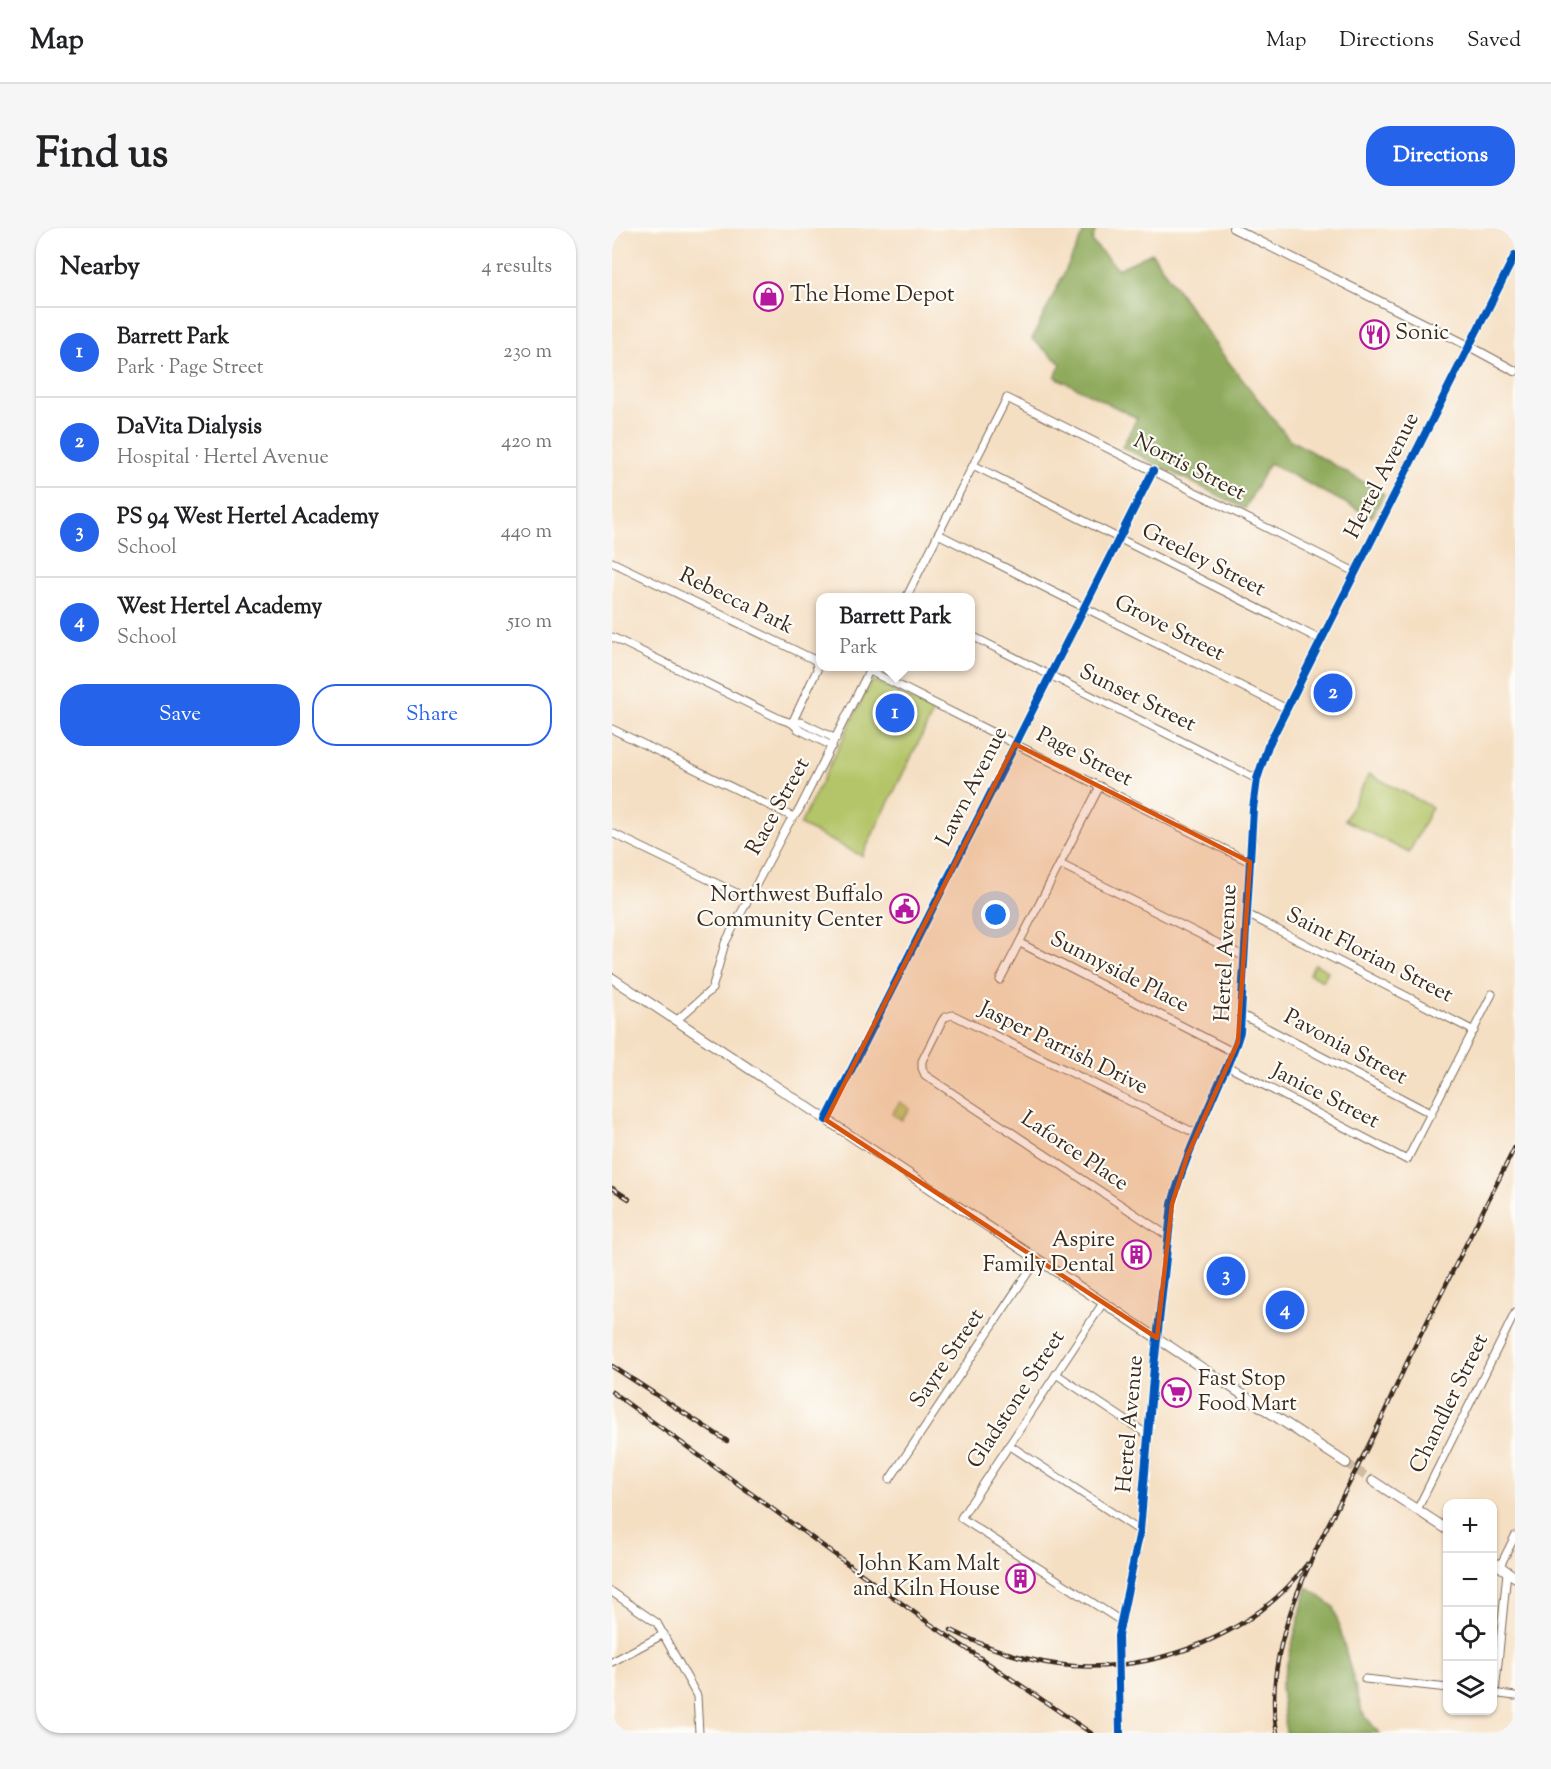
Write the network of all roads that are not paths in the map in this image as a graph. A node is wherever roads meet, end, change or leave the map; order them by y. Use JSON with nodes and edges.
{"nodes":[{"id":1,"x":1233,"y":228,"type":"edge"},
{"id":2,"x":1515,"y":255,"type":"edge"},
{"id":3,"x":1469,"y":346,"type":"junction"},
{"id":4,"x":1515,"y":372,"type":"edge"},
{"id":5,"x":973,"y":465,"type":"junction"},
{"id":6,"x":1153,"y":471,"type":"junction"},
{"id":7,"x":938,"y":534,"type":"junction"},
{"id":8,"x":1119,"y":539,"type":"junction"},
{"id":9,"x":612,"y":562,"type":"edge"},
{"id":10,"x":1355,"y":572,"type":"junction"},
{"id":11,"x":908,"y":593,"type":"edge"},
{"id":12,"x":1085,"y":607,"type":"junction"},
{"id":13,"x":612,"y":638,"type":"edge"},
{"id":14,"x":975,"y":638,"type":"edge"},
{"id":15,"x":1321,"y":640,"type":"junction"},
{"id":16,"x":816,"y":664,"type":"edge"},
{"id":17,"x":816,"y":671,"type":"edge"},
{"id":18,"x":870,"y":671,"type":"edge"},
{"id":19,"x":875,"y":671,"type":"edge"},
{"id":20,"x":1050,"y":676,"type":"junction"},
{"id":21,"x":1287,"y":709,"type":"junction"},
{"id":22,"x":792,"y":723,"type":"junction"},
{"id":23,"x":612,"y":729,"type":"edge"},
{"id":24,"x":836,"y":739,"type":"junction"},
{"id":25,"x":1015,"y":744,"type":"junction"},
{"id":26,"x":832,"y":746,"type":"junction"},
{"id":27,"x":1257,"y":779,"type":"junction"},
{"id":28,"x":1100,"y":786,"type":"junction"},
{"id":29,"x":793,"y":817,"type":"junction"},
{"id":30,"x":612,"y":833,"type":"edge"},
{"id":31,"x":1250,"y":862,"type":"junction"},
{"id":32,"x":1060,"y":864,"type":"junction"},
{"id":33,"x":749,"y":899,"type":"junction"},
{"id":34,"x":1247,"y":914,"type":"junction"},
{"id":35,"x":1020,"y":943,"type":"junction"},
{"id":36,"x":1245,"y":957,"type":"junction"},
{"id":37,"x":612,"y":978,"type":"edge"},
{"id":38,"x":1000,"y":980,"type":"dead end"},
{"id":39,"x":1492,"y":994,"type":"dead end"},
{"id":40,"x":1242,"y":1015,"type":"junction"},
{"id":41,"x":676,"y":1021,"type":"junction"},
{"id":42,"x":1474,"y":1031,"type":"junction"},
{"id":43,"x":1233,"y":1052,"type":"junction"},
{"id":44,"x":1227,"y":1066,"type":"junction"},
{"id":45,"x":961,"y":1099,"type":"joint"},
{"id":46,"x":1431,"y":1114,"type":"junction"},
{"id":47,"x":826,"y":1120,"type":"junction"},
{"id":48,"x":1197,"y":1134,"type":"junction"},
{"id":49,"x":1168,"y":1236,"type":"junction"},
{"id":50,"x":1037,"y":1259,"type":"junction"},
{"id":51,"x":1103,"y":1303,"type":"junction"},
{"id":52,"x":1515,"y":1313,"type":"edge"},
{"id":53,"x":1157,"y":1338,"type":"junction"},
{"id":54,"x":1056,"y":1374,"type":"junction"},
{"id":55,"x":1148,"y":1435,"type":"junction"},
{"id":56,"x":1009,"y":1445,"type":"junction"},
{"id":57,"x":1346,"y":1463,"type":"tunnel mouth"},
{"id":58,"x":890,"y":1479,"type":"dead end"},
{"id":59,"x":1373,"y":1481,"type":"tunnel mouth"},
{"id":60,"x":1417,"y":1510,"type":"junction"},
{"id":61,"x":1443,"y":1527,"type":"edge"},
{"id":62,"x":1140,"y":1532,"type":"junction"},
{"id":63,"x":1515,"y":1536,"type":"edge"},
{"id":64,"x":1504,"y":1569,"type":"edge"},
{"id":65,"x":612,"y":1592,"type":"edge"},
{"id":66,"x":1121,"y":1621,"type":"junction"},
{"id":67,"x":664,"y":1634,"type":"junction"},
{"id":68,"x":1497,"y":1661,"type":"edge"},
{"id":69,"x":612,"y":1662,"type":"edge"},
{"id":70,"x":1365,"y":1679,"type":"dead end"},
{"id":71,"x":1443,"y":1687,"type":"edge"},
{"id":72,"x":1497,"y":1693,"type":"edge"},
{"id":73,"x":1515,"y":1696,"type":"edge"},
{"id":74,"x":699,"y":1733,"type":"edge"},
{"id":75,"x":1120,"y":1733,"type":"edge"}],
"edges":[{"from":1,"to":3,"type":"street"},
{"from":2,"to":3,"type":"street","name":"Hertel Avenue"},
{"from":3,"to":4,"type":"street"},
{"from":3,"to":10,"type":"street","name":"Hertel Avenue"},
{"from":5,"to":6,"type":"street","name":"Norris Street"},
{"from":5,"to":7,"type":"street"},
{"from":5,"to":8,"type":"street","name":"Greeley Street"},
{"from":6,"to":8,"type":"street","name":"Lawn Avenue"},
{"from":6,"to":10,"type":"street","name":"Norris Street"},
{"from":7,"to":11,"type":"street"},
{"from":7,"to":12,"type":"street","name":"Grove Street"},
{"from":8,"to":12,"type":"street","name":"Lawn Avenue"},
{"from":8,"to":15,"type":"street","name":"Greeley Street"},
{"from":9,"to":16,"type":"street","name":"Rebecca Park"},
{"from":10,"to":15,"type":"street","name":"Hertel Avenue"},
{"from":12,"to":20,"type":"street","name":"Lawn Avenue"},
{"from":12,"to":21,"type":"street","name":"Grove Street"},
{"from":13,"to":22,"type":"street"},
{"from":14,"to":20,"type":"street","name":"Sunset Street"},
{"from":15,"to":21,"type":"street","name":"Hertel Avenue"},
{"from":17,"to":22,"type":"street","name":"Rebecca Park"},
{"from":18,"to":24,"type":"street","name":"Race Street"},
{"from":19,"to":25,"type":"street","name":"Page Street"},
{"from":20,"to":25,"type":"street","name":"Lawn Avenue"},
{"from":20,"to":27,"type":"street","name":"Sunset Street"},
{"from":21,"to":27,"type":"street","name":"Hertel Avenue"},
{"from":22,"to":24,"type":"street"},
{"from":22,"to":26,"type":"street"},
{"from":23,"to":29,"type":"street"},
{"from":24,"to":26,"type":"street","name":"Race Street"},
{"from":25,"to":28,"type":"street","name":"Page Street"},
{"from":25,"to":47,"type":"street","name":"Lawn Avenue"},
{"from":26,"to":29,"type":"street","name":"Race Street"},
{"from":27,"to":31,"type":"street","name":"Hertel Avenue"},
{"from":28,"to":31,"type":"street","name":"Page Street"},
{"from":28,"to":32,"type":"street"},
{"from":29,"to":33,"type":"street","name":"Race Street"},
{"from":30,"to":33,"type":"street"},
{"from":31,"to":34,"type":"street","name":"Hertel Avenue"},
{"from":32,"to":35,"type":"street"},
{"from":32,"to":36,"type":"street"},
{"from":33,"to":41,"type":"street","name":"Race Street"},
{"from":34,"to":36,"type":"street","name":"Hertel Avenue"},
{"from":34,"to":42,"type":"street","name":"Saint Florian Street"},
{"from":35,"to":38,"type":"street"},
{"from":35,"to":43,"type":"street","name":"Sunnyside Place"},
{"from":36,"to":40,"type":"street","name":"Hertel Avenue"},
{"from":37,"to":41,"type":"main road"},
{"from":39,"to":42,"type":"street"},
{"from":40,"to":43,"type":"street","name":"Hertel Avenue"},
{"from":40,"to":46,"type":"street","name":"Pavonia Street"},
{"from":41,"to":47,"type":"main road"},
{"from":42,"to":46,"type":"street"},
{"from":43,"to":44,"type":"street","name":"Hertel Avenue"},
{"from":44,"to":46,"type":"street","name":"Janice Street"},
{"from":44,"to":48,"type":"street","name":"Hertel Avenue"},
{"from":45,"to":48,"type":"street","name":"Jasper Parrish Drive"},
{"from":45,"to":49,"type":"street","name":"Laforce Place"},
{"from":47,"to":50,"type":"main road"},
{"from":48,"to":49,"type":"street","name":"Hertel Avenue"},
{"from":49,"to":53,"type":"street","name":"Hertel Avenue"},
{"from":50,"to":51,"type":"main road"},
{"from":50,"to":58,"type":"street","name":"Sayre Street"},
{"from":51,"to":53,"type":"main road"},
{"from":51,"to":54,"type":"street","name":"Gladstone Street"},
{"from":52,"to":60,"type":"street","name":"Chandler Street"},
{"from":53,"to":55,"type":"street","name":"Hertel Avenue"},
{"from":53,"to":57,"type":"main road"},
{"from":54,"to":55,"type":"street"},
{"from":54,"to":56,"type":"street","name":"Gladstone Street"},
{"from":55,"to":62,"type":"street","name":"Hertel Avenue"},
{"from":56,"to":62,"type":"street"},
{"from":56,"to":66,"type":"street","name":"Gladstone Street"},
{"from":59,"to":60,"type":"main road"},
{"from":60,"to":61,"type":"main road"},
{"from":62,"to":66,"type":"street","name":"Hertel Avenue"},
{"from":63,"to":64,"type":"street"},
{"from":64,"to":68,"type":"street"},
{"from":65,"to":67,"type":"street"},
{"from":66,"to":75,"type":"street","name":"Hertel Avenue"},
{"from":67,"to":69,"type":"street"},
{"from":67,"to":74,"type":"street"},
{"from":70,"to":71,"type":"street"},
{"from":72,"to":73,"type":"street"}]}
